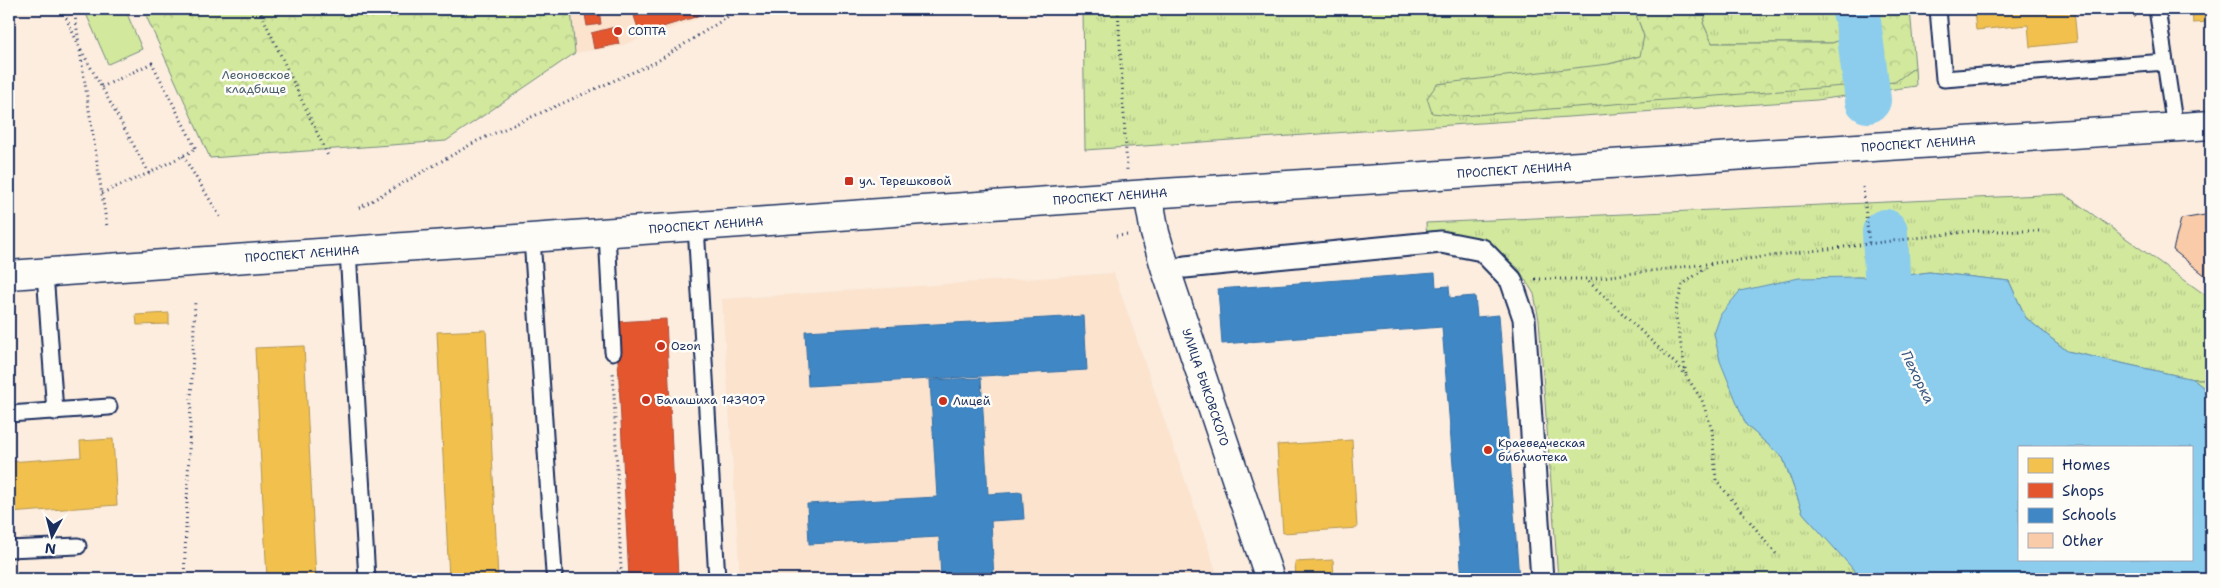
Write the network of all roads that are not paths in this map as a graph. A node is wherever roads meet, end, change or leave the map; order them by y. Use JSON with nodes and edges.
{"nodes":[{"id":1,"x":1938,"y":9,"type":"edge"},
{"id":2,"x":2157,"y":9,"type":"edge"},
{"id":3,"x":2165,"y":62,"type":"junction"},
{"id":4,"x":2211,"y":125,"type":"edge"},
{"id":5,"x":2175,"y":128,"type":"junction"},
{"id":6,"x":1148,"y":194,"type":"junction"},
{"id":7,"x":696,"y":226,"type":"junction"},
{"id":8,"x":607,"y":232,"type":"junction"},
{"id":9,"x":532,"y":238,"type":"junction"},
{"id":10,"x":348,"y":251,"type":"junction"},
{"id":11,"x":1185,"y":267,"type":"dead end"},
{"id":12,"x":45,"y":273,"type":"junction"},
{"id":13,"x":9,"y":275,"type":"edge"},
{"id":14,"x":613,"y":352,"type":"road end"},
{"id":15,"x":109,"y":407,"type":"dead end"},
{"id":16,"x":55,"y":412,"type":"junction"},
{"id":17,"x":9,"y":414,"type":"edge"},
{"id":18,"x":78,"y":546,"type":"dead end"},
{"id":19,"x":9,"y":549,"type":"edge"},
{"id":20,"x":554,"y":573,"type":"dead end"},
{"id":21,"x":367,"y":579,"type":"edge"},
{"id":22,"x":717,"y":579,"type":"edge"},
{"id":23,"x":1270,"y":579,"type":"edge"},
{"id":24,"x":1542,"y":579,"type":"edge"}],
"edges":[{"from":1,"to":3,"type":"lane"},
{"from":2,"to":3,"type":"lane"},
{"from":3,"to":5,"type":"lane"},
{"from":4,"to":5,"type":"main road","name":"ПРОСПЕКТ ЛЕНИНА"},
{"from":5,"to":6,"type":"main road","name":"ПРОСПЕКТ ЛЕНИНА"},
{"from":6,"to":7,"type":"main road","name":"ПРОСПЕКТ ЛЕНИНА"},
{"from":6,"to":23,"type":"main road","name":"УЛИЦА БЫКОВСКОГО"},
{"from":7,"to":8,"type":"main road","name":"ПРОСПЕКТ ЛЕНИНА"},
{"from":7,"to":22,"type":"lane"},
{"from":8,"to":9,"type":"main road","name":"ПРОСПЕКТ ЛЕНИНА"},
{"from":8,"to":14,"type":"lane"},
{"from":9,"to":10,"type":"main road","name":"ПРОСПЕКТ ЛЕНИНА"},
{"from":9,"to":20,"type":"lane"},
{"from":10,"to":12,"type":"main road","name":"ПРОСПЕКТ ЛЕНИНА"},
{"from":10,"to":21,"type":"lane"},
{"from":11,"to":24,"type":"street"},
{"from":12,"to":13,"type":"main road","name":"ПРОСПЕКТ ЛЕНИНА"},
{"from":12,"to":16,"type":"lane"},
{"from":15,"to":16,"type":"lane"},
{"from":16,"to":17,"type":"lane"},
{"from":18,"to":19,"type":"lane"}]}
